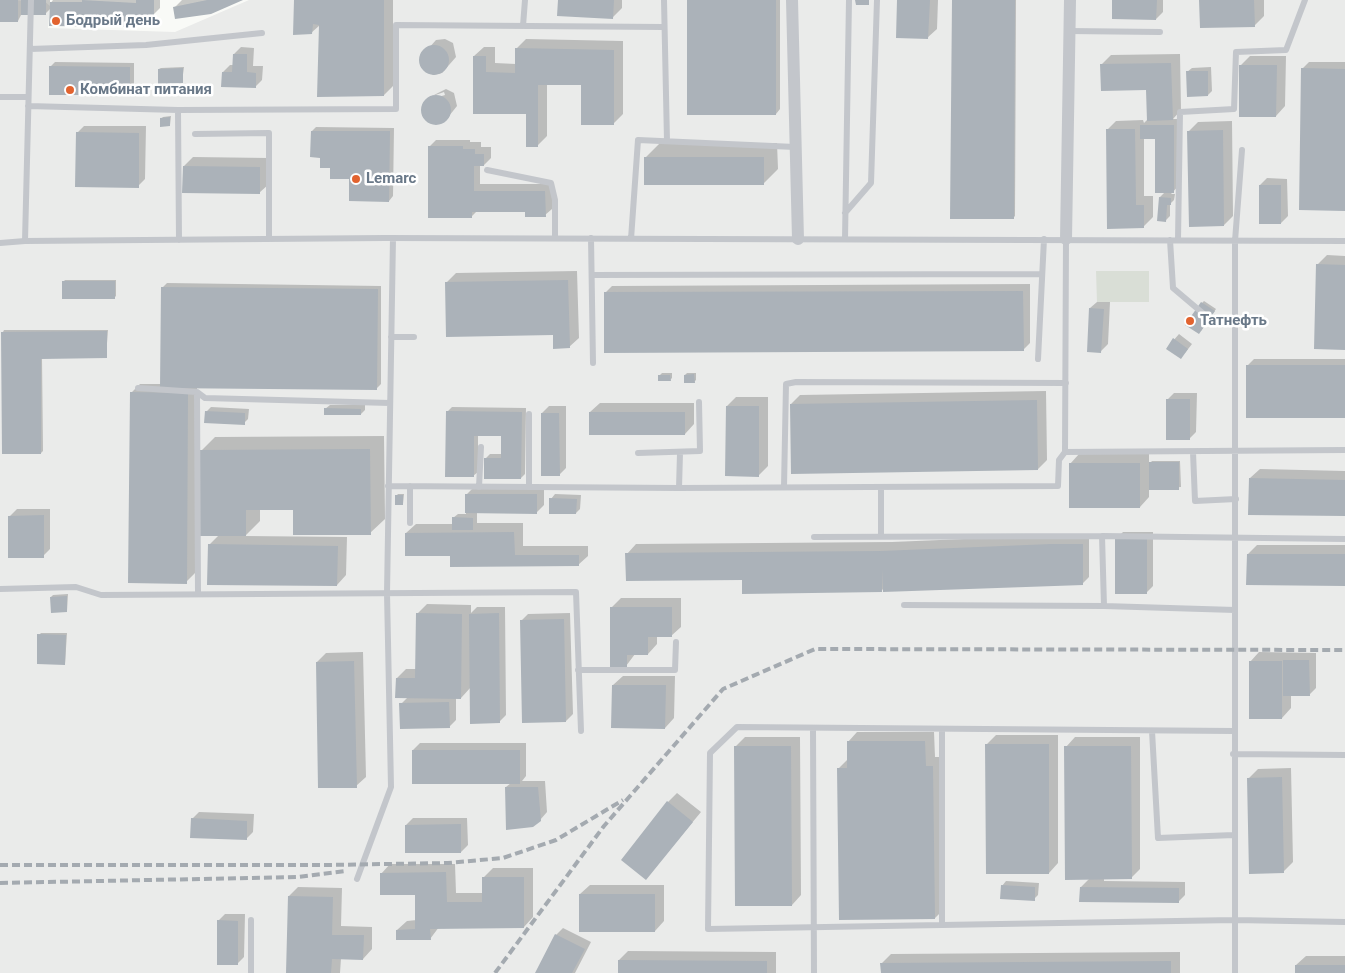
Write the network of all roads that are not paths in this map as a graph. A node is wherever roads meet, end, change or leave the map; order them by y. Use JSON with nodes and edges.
{"nodes":[{"id":1,"x":31,"y":0,"type":"edge"},
{"id":2,"x":525,"y":0,"type":"edge"},
{"id":3,"x":664,"y":0,"type":"edge"},
{"id":4,"x":792,"y":0,"type":"edge"},
{"id":5,"x":849,"y":0,"type":"edge"},
{"id":6,"x":877,"y":0,"type":"edge"},
{"id":7,"x":1070,"y":0,"type":"edge"},
{"id":8,"x":1305,"y":0,"type":"edge"},
{"id":9,"x":523,"y":26,"type":"junction"},
{"id":10,"x":663,"y":27,"type":"junction"},
{"id":11,"x":1069,"y":31,"type":"junction"},
{"id":12,"x":1160,"y":32,"type":"dead end"},
{"id":13,"x":262,"y":33,"type":"dead end"},
{"id":14,"x":30,"y":49,"type":"junction"},
{"id":15,"x":0,"y":97,"type":"edge"},
{"id":16,"x":28,"y":97,"type":"junction"},
{"id":17,"x":28,"y":106,"type":"junction"},
{"id":18,"x":178,"y":110,"type":"junction"},
{"id":19,"x":195,"y":134,"type":"dead end"},
{"id":20,"x":666,"y":141,"type":"junction"},
{"id":21,"x":795,"y":147,"type":"junction"},
{"id":22,"x":1242,"y":150,"type":"dead end"},
{"id":23,"x":487,"y":170,"type":"dead end"},
{"id":24,"x":846,"y":213,"type":"junction"},
{"id":25,"x":393,"y":238,"type":"junction"},
{"id":26,"x":555,"y":238,"type":"junction"},
{"id":27,"x":591,"y":238,"type":"junction"},
{"id":28,"x":269,"y":239,"type":"junction"},
{"id":29,"x":631,"y":239,"type":"junction"},
{"id":30,"x":798,"y":239,"type":"junction"},
{"id":31,"x":845,"y":239,"type":"junction"},
{"id":32,"x":1044,"y":239,"type":"junction"},
{"id":33,"x":1066,"y":239,"type":"junction"},
{"id":34,"x":179,"y":240,"type":"junction"},
{"id":35,"x":1170,"y":240,"type":"junction"},
{"id":36,"x":1178,"y":240,"type":"junction"},
{"id":37,"x":25,"y":241,"type":"junction"},
{"id":38,"x":1235,"y":241,"type":"junction"},
{"id":39,"x":1345,"y":241,"type":"edge"},
{"id":40,"x":0,"y":243,"type":"edge"},
{"id":41,"x":592,"y":274,"type":"junction"},
{"id":42,"x":1042,"y":274,"type":"junction"},
{"id":43,"x":1235,"y":322,"type":"junction"},
{"id":44,"x":391,"y":337,"type":"junction"},
{"id":45,"x":414,"y":337,"type":"dead end"},
{"id":46,"x":1038,"y":359,"type":"dead end"},
{"id":47,"x":593,"y":363,"type":"dead end"},
{"id":48,"x":1066,"y":383,"type":"junction"},
{"id":49,"x":138,"y":388,"type":"dead end"},
{"id":50,"x":197,"y":392,"type":"junction"},
{"id":51,"x":699,"y":402,"type":"dead end"},
{"id":52,"x":390,"y":403,"type":"junction"},
{"id":53,"x":529,"y":414,"type":"dead end"},
{"id":54,"x":482,"y":447,"type":"dead end"},
{"id":55,"x":1345,"y":450,"type":"edge"},
{"id":56,"x":1236,"y":451,"type":"junction"},
{"id":57,"x":1065,"y":452,"type":"junction"},
{"id":58,"x":1193,"y":452,"type":"junction"},
{"id":59,"x":638,"y":453,"type":"dead end"},
{"id":60,"x":680,"y":453,"type":"junction"},
{"id":61,"x":388,"y":486,"type":"junction"},
{"id":62,"x":410,"y":486,"type":"junction"},
{"id":63,"x":479,"y":486,"type":"junction"},
{"id":64,"x":529,"y":487,"type":"junction"},
{"id":65,"x":784,"y":487,"type":"junction"},
{"id":66,"x":881,"y":487,"type":"junction"},
{"id":67,"x":680,"y":488,"type":"junction"},
{"id":68,"x":1236,"y":500,"type":"junction"},
{"id":69,"x":410,"y":523,"type":"dead end"},
{"id":70,"x":1102,"y":536,"type":"junction"},
{"id":71,"x":881,"y":537,"type":"junction"},
{"id":72,"x":814,"y":538,"type":"dead end"},
{"id":73,"x":1235,"y":538,"type":"junction"},
{"id":74,"x":1345,"y":539,"type":"edge"},
{"id":75,"x":0,"y":589,"type":"edge"},
{"id":76,"x":387,"y":593,"type":"junction"},
{"id":77,"x":198,"y":594,"type":"junction"},
{"id":78,"x":904,"y":606,"type":"dead end"},
{"id":79,"x":1104,"y":606,"type":"junction"},
{"id":80,"x":1235,"y":610,"type":"junction"},
{"id":81,"x":676,"y":642,"type":"dead end"},
{"id":82,"x":578,"y":670,"type":"junction"},
{"id":83,"x":813,"y":728,"type":"junction"},
{"id":84,"x":942,"y":729,"type":"junction"},
{"id":85,"x":581,"y":731,"type":"dead end"},
{"id":86,"x":1152,"y":731,"type":"junction"},
{"id":87,"x":1233,"y":731,"type":"junction"},
{"id":88,"x":1233,"y":754,"type":"junction"},
{"id":89,"x":1345,"y":755,"type":"edge"},
{"id":90,"x":1234,"y":835,"type":"junction"},
{"id":91,"x":358,"y":879,"type":"dead end"},
{"id":92,"x":251,"y":920,"type":"dead end"},
{"id":93,"x":1235,"y":920,"type":"junction"},
{"id":94,"x":1345,"y":922,"type":"edge"},
{"id":95,"x":942,"y":925,"type":"junction"},
{"id":96,"x":815,"y":926,"type":"junction"},
{"id":97,"x":251,"y":973,"type":"edge"},
{"id":98,"x":814,"y":973,"type":"edge"},
{"id":99,"x":1235,"y":973,"type":"edge"}],
"edges":[{"from":1,"to":14,"type":"lane"},
{"from":2,"to":9,"type":"lane"},
{"from":3,"to":10,"type":"lane"},
{"from":4,"to":21,"type":"street"},
{"from":5,"to":24,"type":"lane"},
{"from":6,"to":24,"type":"lane"},
{"from":7,"to":11,"type":"street"},
{"from":8,"to":36,"type":"lane"},
{"from":9,"to":10,"type":"lane"},
{"from":9,"to":18,"type":"lane"},
{"from":10,"to":20,"type":"lane"},
{"from":11,"to":12,"type":"lane"},
{"from":11,"to":33,"type":"street"},
{"from":13,"to":14,"type":"lane"},
{"from":14,"to":16,"type":"lane"},
{"from":15,"to":16,"type":"lane"},
{"from":16,"to":17,"type":"lane"},
{"from":17,"to":18,"type":"lane"},
{"from":17,"to":37,"type":"lane"},
{"from":18,"to":34,"type":"lane"},
{"from":19,"to":28,"type":"lane"},
{"from":20,"to":21,"type":"lane"},
{"from":20,"to":29,"type":"lane"},
{"from":21,"to":30,"type":"street"},
{"from":22,"to":38,"type":"lane"},
{"from":23,"to":26,"type":"lane"},
{"from":24,"to":31,"type":"lane"},
{"from":25,"to":26,"type":"lane"},
{"from":25,"to":28,"type":"lane"},
{"from":25,"to":44,"type":"lane"},
{"from":26,"to":27,"type":"lane"},
{"from":27,"to":29,"type":"lane"},
{"from":27,"to":41,"type":"lane"},
{"from":28,"to":34,"type":"lane"},
{"from":29,"to":30,"type":"lane"},
{"from":30,"to":31,"type":"lane"},
{"from":31,"to":32,"type":"lane"},
{"from":32,"to":33,"type":"lane"},
{"from":32,"to":42,"type":"lane"},
{"from":33,"to":35,"type":"lane"},
{"from":33,"to":48,"type":"lane"},
{"from":34,"to":37,"type":"lane"},
{"from":35,"to":36,"type":"lane"},
{"from":35,"to":43,"type":"lane"},
{"from":36,"to":38,"type":"lane"},
{"from":37,"to":40,"type":"lane"},
{"from":38,"to":39,"type":"lane"},
{"from":38,"to":43,"type":"lane"},
{"from":41,"to":42,"type":"lane"},
{"from":41,"to":47,"type":"lane"},
{"from":42,"to":46,"type":"lane"},
{"from":43,"to":56,"type":"lane"},
{"from":44,"to":45,"type":"lane"},
{"from":44,"to":52,"type":"lane"},
{"from":48,"to":57,"type":"lane"},
{"from":48,"to":65,"type":"lane"},
{"from":49,"to":50,"type":"lane"},
{"from":50,"to":52,"type":"lane"},
{"from":50,"to":77,"type":"lane"},
{"from":51,"to":60,"type":"lane"},
{"from":52,"to":61,"type":"lane"},
{"from":53,"to":64,"type":"lane"},
{"from":54,"to":63,"type":"lane"},
{"from":55,"to":56,"type":"lane"},
{"from":56,"to":58,"type":"lane"},
{"from":56,"to":68,"type":"lane"},
{"from":57,"to":58,"type":"lane"},
{"from":57,"to":66,"type":"lane"},
{"from":58,"to":68,"type":"lane"},
{"from":59,"to":60,"type":"lane"},
{"from":60,"to":67,"type":"lane"},
{"from":61,"to":62,"type":"lane"},
{"from":61,"to":76,"type":"lane"},
{"from":62,"to":63,"type":"lane"},
{"from":62,"to":69,"type":"lane"},
{"from":63,"to":64,"type":"lane"},
{"from":64,"to":67,"type":"lane"},
{"from":65,"to":66,"type":"lane"},
{"from":65,"to":67,"type":"lane"},
{"from":66,"to":71,"type":"lane"},
{"from":68,"to":73,"type":"lane"},
{"from":70,"to":71,"type":"lane"},
{"from":70,"to":73,"type":"lane"},
{"from":70,"to":79,"type":"lane"},
{"from":71,"to":72,"type":"lane"},
{"from":73,"to":74,"type":"lane"},
{"from":73,"to":80,"type":"lane"},
{"from":75,"to":77,"type":"lane"},
{"from":76,"to":77,"type":"lane"},
{"from":76,"to":82,"type":"lane"},
{"from":76,"to":91,"type":"lane"},
{"from":78,"to":79,"type":"lane"},
{"from":79,"to":80,"type":"lane"},
{"from":80,"to":87,"type":"lane"},
{"from":81,"to":82,"type":"lane"},
{"from":82,"to":85,"type":"lane"},
{"from":83,"to":84,"type":"lane"},
{"from":83,"to":96,"type":"lane"},
{"from":83,"to":96,"type":"lane"},
{"from":84,"to":86,"type":"lane"},
{"from":84,"to":95,"type":"lane"},
{"from":86,"to":87,"type":"lane"},
{"from":86,"to":90,"type":"lane"},
{"from":87,"to":88,"type":"lane"},
{"from":88,"to":89,"type":"lane"},
{"from":88,"to":90,"type":"lane"},
{"from":90,"to":93,"type":"lane"},
{"from":92,"to":97,"type":"lane"},
{"from":93,"to":94,"type":"lane"},
{"from":93,"to":95,"type":"lane"},
{"from":93,"to":99,"type":"lane"},
{"from":95,"to":96,"type":"lane"},
{"from":96,"to":98,"type":"lane"}]}
